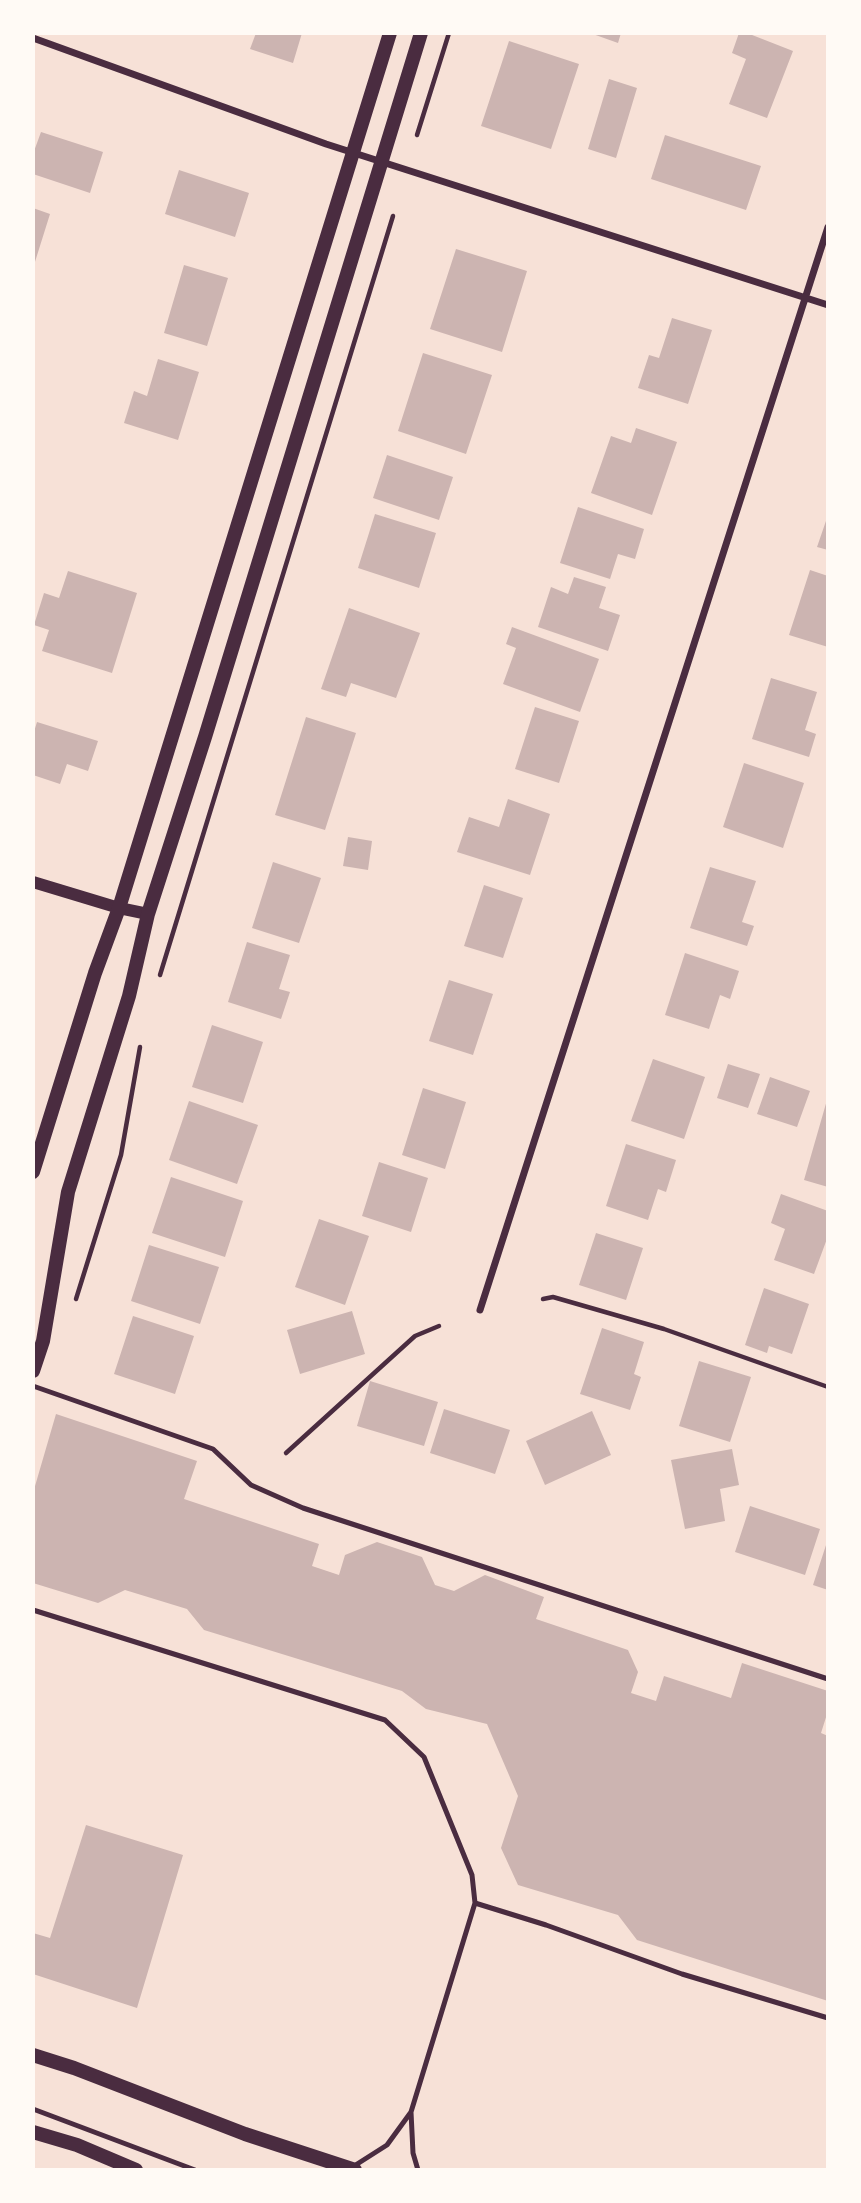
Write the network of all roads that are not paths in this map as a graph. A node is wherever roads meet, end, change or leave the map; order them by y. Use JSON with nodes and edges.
{"nodes":[{"id":1,"x":390,"y":33,"type":"edge"},
{"id":2,"x":421,"y":33,"type":"edge"},
{"id":3,"x":33,"y":38,"type":"edge"},
{"id":4,"x":352,"y":152,"type":"junction"},
{"id":5,"x":382,"y":162,"type":"junction"},
{"id":6,"x":828,"y":227,"type":"edge"},
{"id":7,"x":805,"y":298,"type":"junction"},
{"id":8,"x":828,"y":305,"type":"edge"},
{"id":9,"x":33,"y":882,"type":"edge"},
{"id":10,"x":118,"y":908,"type":"junction"},
{"id":11,"x":148,"y":914,"type":"junction"},
{"id":12,"x":33,"y":1172,"type":"edge"},
{"id":13,"x":480,"y":1310,"type":"dead end"},
{"id":14,"x":33,"y":1371,"type":"edge"},
{"id":15,"x":33,"y":1386,"type":"edge"},
{"id":16,"x":33,"y":1610,"type":"edge"},
{"id":17,"x":828,"y":1679,"type":"edge"},
{"id":18,"x":475,"y":1903,"type":"junction"},
{"id":19,"x":828,"y":2018,"type":"edge"},
{"id":20,"x":33,"y":2055,"type":"edge"},
{"id":21,"x":33,"y":2109,"type":"edge"},
{"id":22,"x":411,"y":2112,"type":"junction"},
{"id":23,"x":33,"y":2132,"type":"edge"},
{"id":24,"x":353,"y":2169,"type":"edge"},
{"id":25,"x":136,"y":2170,"type":"edge"},
{"id":26,"x":195,"y":2170,"type":"edge"},
{"id":27,"x":418,"y":2170,"type":"edge"}],
"edges":[{"from":1,"to":4,"type":"main road"},
{"from":2,"to":5,"type":"main road"},
{"from":3,"to":4,"type":"street"},
{"from":4,"to":5,"type":"street"},
{"from":4,"to":10,"type":"main road"},
{"from":5,"to":7,"type":"street"},
{"from":5,"to":11,"type":"main road"},
{"from":6,"to":7,"type":"street"},
{"from":7,"to":8,"type":"street"},
{"from":7,"to":13,"type":"street"},
{"from":9,"to":10,"type":"street"},
{"from":10,"to":11,"type":"street"},
{"from":10,"to":12,"type":"main road"},
{"from":11,"to":14,"type":"main road"},
{"from":15,"to":17,"type":"lane"},
{"from":16,"to":18,"type":"lane"},
{"from":18,"to":19,"type":"lane"},
{"from":18,"to":22,"type":"lane"},
{"from":20,"to":24,"type":"main road"},
{"from":21,"to":26,"type":"lane"},
{"from":22,"to":24,"type":"lane"},
{"from":22,"to":27,"type":"lane"},
{"from":23,"to":25,"type":"main road"}]}
